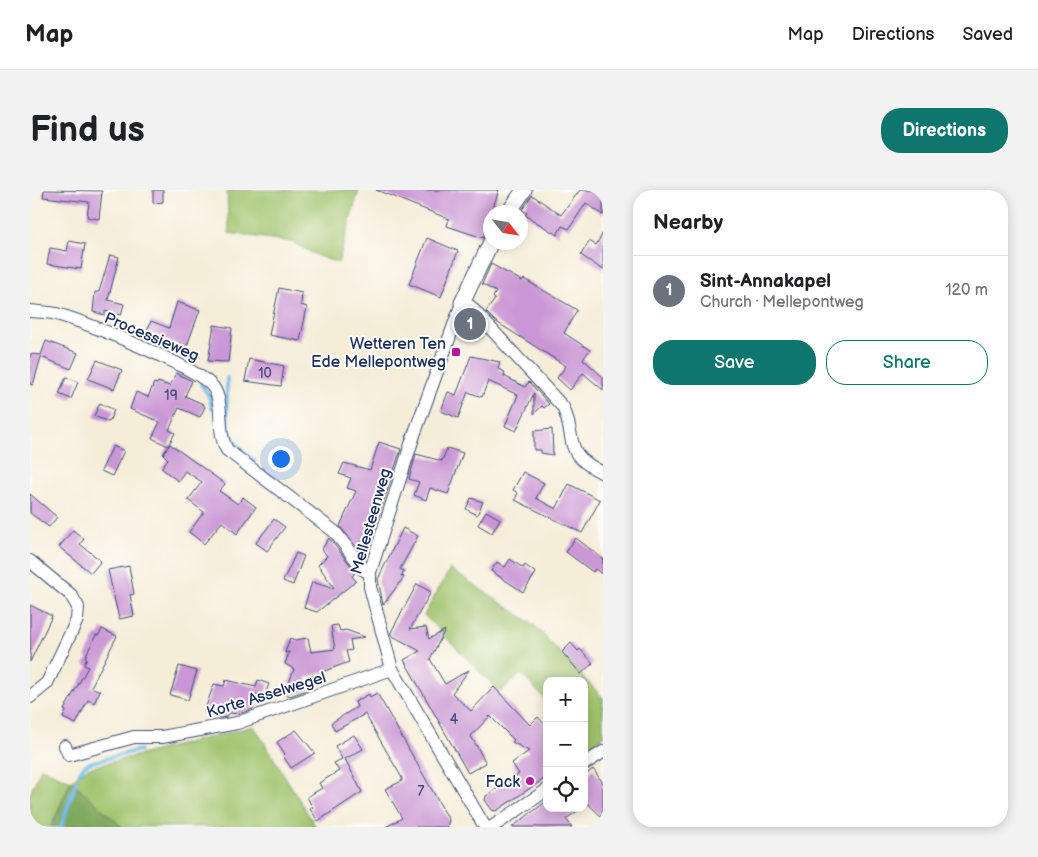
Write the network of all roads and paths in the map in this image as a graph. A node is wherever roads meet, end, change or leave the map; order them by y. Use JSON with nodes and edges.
{"nodes":[{"id":1,"x":524,"y":190,"type":"edge"},
{"id":2,"x":513,"y":205,"type":"edge"},
{"id":3,"x":487,"y":250,"type":"edge"},
{"id":4,"x":462,"y":303,"type":"junction"},
{"id":5,"x":30,"y":311,"type":"edge"},
{"id":6,"x":603,"y":473,"type":"edge"},
{"id":7,"x":30,"y":561,"type":"edge"},
{"id":8,"x":370,"y":572,"type":"junction"},
{"id":9,"x":392,"y":669,"type":"junction"},
{"id":10,"x":30,"y":698,"type":"edge"},
{"id":11,"x":65,"y":746,"type":"dead end"},
{"id":12,"x":603,"y":752,"type":"edge"},
{"id":13,"x":588,"y":761,"type":"edge"},
{"id":14,"x":543,"y":793,"type":"edge"},
{"id":15,"x":485,"y":827,"type":"edge"},
{"id":16,"x":492,"y":827,"type":"edge"}],
"edges":[{"from":1,"to":2,"type":"street"},
{"from":3,"to":4,"type":"street","name":"Mellesteenweg"},
{"from":4,"to":6,"type":"street"},
{"from":4,"to":8,"type":"street","name":"Mellesteenweg"},
{"from":5,"to":8,"type":"street","name":"Processieweg"},
{"from":7,"to":10,"type":"street"},
{"from":8,"to":9,"type":"street","name":"Mellesteenweg"},
{"from":9,"to":11,"type":"street","name":"Korte Asselwegel"},
{"from":9,"to":15,"type":"street","name":"Mellesteenweg"},
{"from":12,"to":13,"type":"street"},
{"from":14,"to":16,"type":"street"}]}
